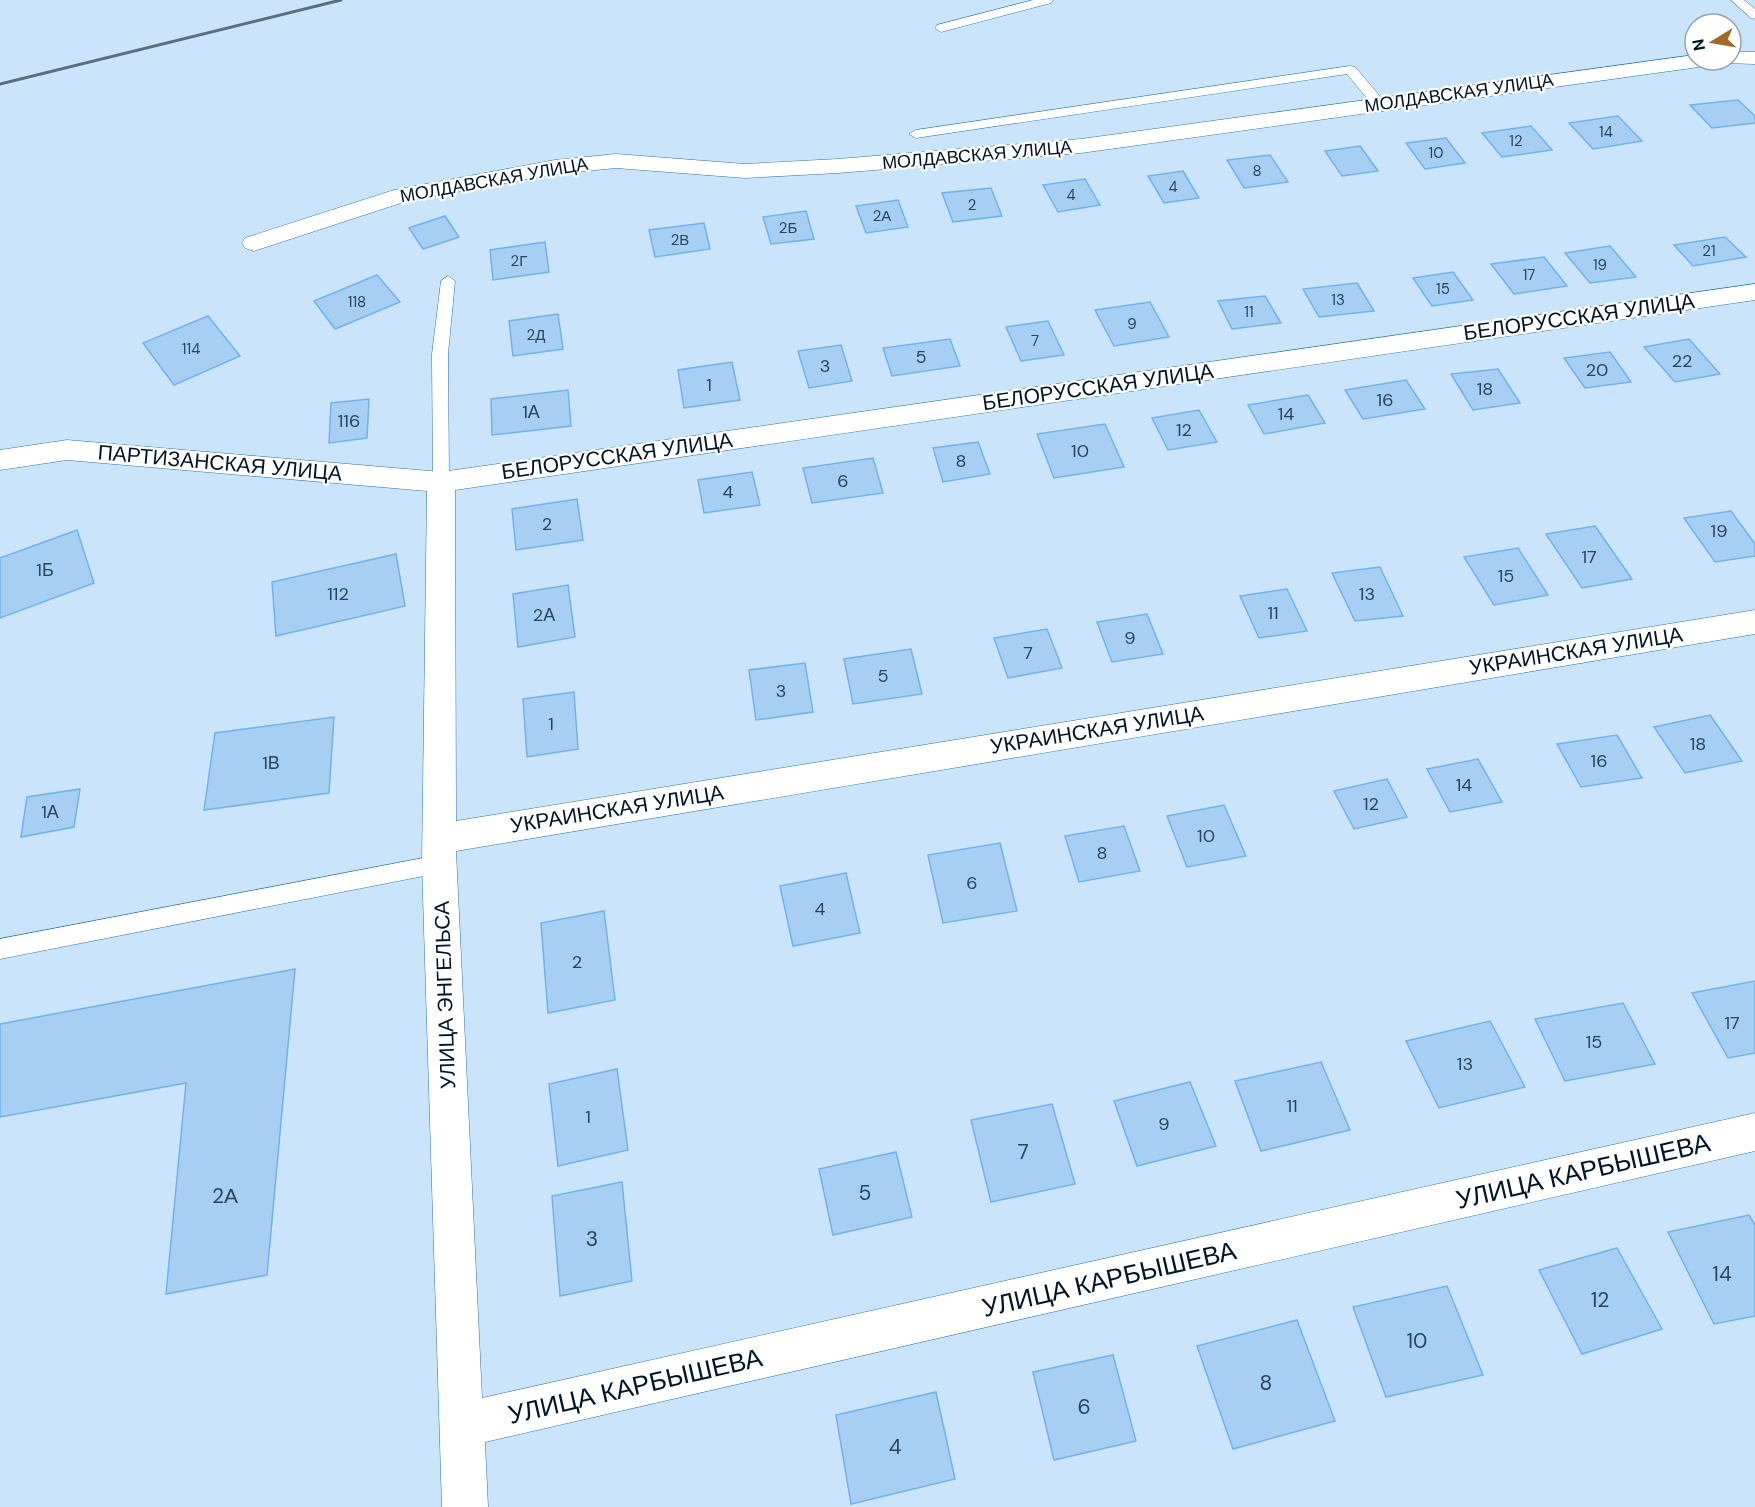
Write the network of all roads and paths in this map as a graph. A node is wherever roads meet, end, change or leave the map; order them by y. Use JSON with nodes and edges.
{"nodes":[{"id":1,"x":1047,"y":0,"type":"edge"},
{"id":2,"x":1737,"y":0,"type":"edge"},
{"id":3,"x":1755,"y":15,"type":"edge"},
{"id":4,"x":941,"y":28,"type":"dead end"},
{"id":5,"x":1683,"y":63,"type":"edge"},
{"id":6,"x":1379,"y":104,"type":"junction"},
{"id":7,"x":916,"y":134,"type":"dead end"},
{"id":8,"x":254,"y":243,"type":"dead end"},
{"id":9,"x":448,"y":281,"type":"dead end"},
{"id":10,"x":1755,"y":292,"type":"edge"},
{"id":11,"x":0,"y":460,"type":"edge"},
{"id":12,"x":441,"y":482,"type":"junction"},
{"id":13,"x":1755,"y":621,"type":"edge"},
{"id":14,"x":439,"y":852,"type":"junction"},
{"id":15,"x":0,"y":949,"type":"edge"},
{"id":16,"x":1755,"y":1132,"type":"edge"},
{"id":17,"x":462,"y":1425,"type":"junction"},
{"id":18,"x":465,"y":1507,"type":"edge"}],
"edges":[{"from":1,"to":4,"type":"lane"},
{"from":2,"to":3,"type":"lane"},
{"from":5,"to":6,"type":"street","name":"МОЛДАВСКАЯ УЛИЦА"},
{"from":6,"to":7,"type":"lane"},
{"from":6,"to":8,"type":"street","name":"МОЛДАВСКАЯ УЛИЦА"},
{"from":9,"to":12,"type":"lane"},
{"from":10,"to":12,"type":"street","name":"БЕЛОРУССКАЯ УЛИЦА"},
{"from":11,"to":12,"type":"street","name":"ПАРТИЗАНСКАЯ УЛИЦА"},
{"from":12,"to":14,"type":"street","name":"УЛИЦА ЭНГЕЛЬСА"},
{"from":13,"to":14,"type":"street","name":"УКРАИНСКАЯ УЛИЦА"},
{"from":14,"to":15,"type":"lane"},
{"from":14,"to":17,"type":"street","name":"УЛИЦА ЭНГЕЛЬСА"},
{"from":16,"to":17,"type":"street","name":"УЛИЦА КАРБЫШЕВА"},
{"from":17,"to":18,"type":"street","name":"УЛИЦА ЭНГЕЛЬСА"}]}
